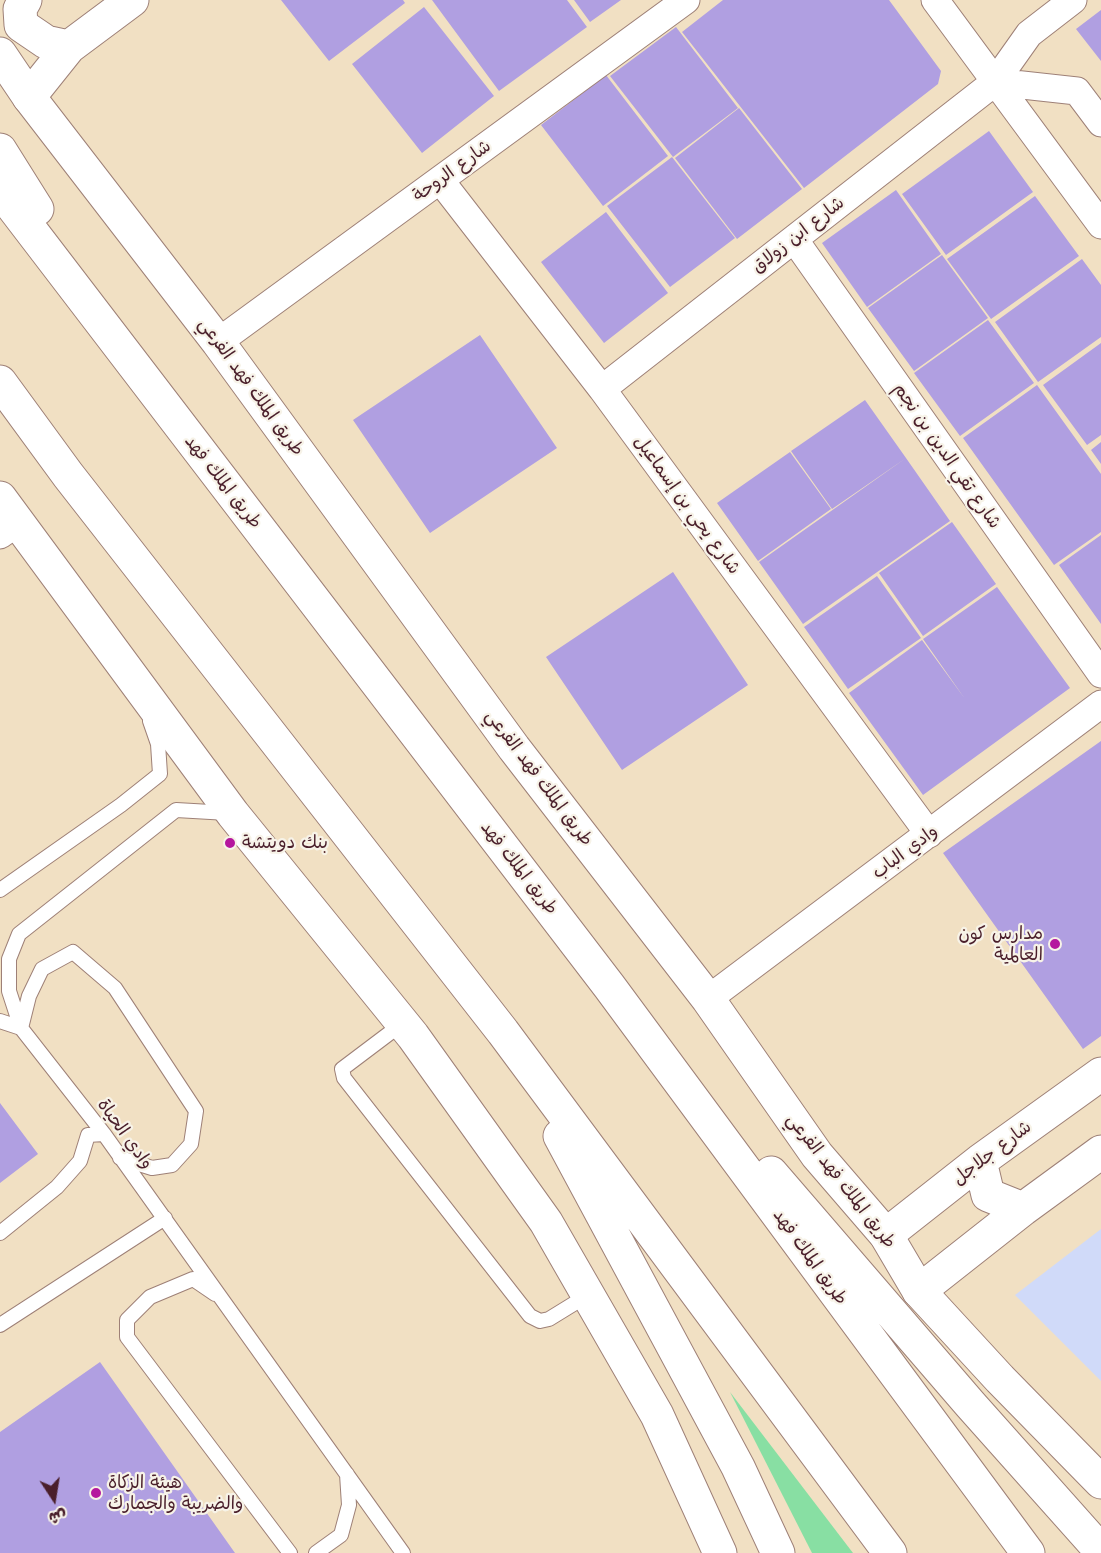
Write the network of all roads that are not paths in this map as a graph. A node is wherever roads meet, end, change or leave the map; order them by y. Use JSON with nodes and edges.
{"nodes":[{"id":1,"x":25,"y":0,"type":"edge"},
{"id":2,"x":132,"y":0,"type":"edge"},
{"id":3,"x":686,"y":0,"type":"edge"},
{"id":4,"x":935,"y":0,"type":"edge"},
{"id":5,"x":1073,"y":0,"type":"edge"},
{"id":6,"x":69,"y":47,"type":"junction"},
{"id":7,"x":0,"y":54,"type":"edge"},
{"id":8,"x":995,"y":82,"type":"junction"},
{"id":9,"x":29,"y":97,"type":"junction"},
{"id":10,"x":1101,"y":123,"type":"edge"},
{"id":11,"x":0,"y":150,"type":"edge"},
{"id":12,"x":440,"y":180,"type":"junction"},
{"id":13,"x":0,"y":190,"type":"edge"},
{"id":14,"x":1101,"y":225,"type":"edge"},
{"id":15,"x":794,"y":239,"type":"junction"},
{"id":16,"x":218,"y":342,"type":"junction"},
{"id":17,"x":0,"y":382,"type":"edge"},
{"id":18,"x":146,"y":383,"type":"junction"},
{"id":19,"x":602,"y":389,"type":"junction"},
{"id":20,"x":0,"y":398,"type":"edge"},
{"id":21,"x":68,"y":476,"type":"junction"},
{"id":22,"x":6,"y":519,"type":"edge"},
{"id":23,"x":1101,"y":674,"type":"edge"},
{"id":24,"x":138,"y":685,"type":"junction"},
{"id":25,"x":1101,"y":704,"type":"edge"},
{"id":26,"x":233,"y":814,"type":"junction"},
{"id":27,"x":930,"y":834,"type":"junction"},
{"id":28,"x":0,"y":890,"type":"edge"},
{"id":29,"x":609,"y":986,"type":"junction"},
{"id":30,"x":708,"y":999,"type":"junction"},
{"id":31,"x":0,"y":1021,"type":"edge"},
{"id":32,"x":403,"y":1023,"type":"junction"},
{"id":33,"x":21,"y":1028,"type":"junction"},
{"id":34,"x":503,"y":1032,"type":"junction"},
{"id":35,"x":1101,"y":1074,"type":"edge"},
{"id":36,"x":104,"y":1134,"type":"junction"},
{"id":37,"x":1101,"y":1152,"type":"edge"},
{"id":38,"x":120,"y":1158,"type":"junction"},
{"id":39,"x":980,"y":1161,"type":"junction"},
{"id":40,"x":1023,"y":1209,"type":"junction"},
{"id":41,"x":165,"y":1218,"type":"junction"},
{"id":42,"x":0,"y":1233,"type":"edge"},
{"id":43,"x":886,"y":1235,"type":"junction"},
{"id":44,"x":919,"y":1291,"type":"junction"},
{"id":45,"x":588,"y":1295,"type":"junction"},
{"id":46,"x":224,"y":1301,"type":"junction"},
{"id":47,"x":0,"y":1324,"type":"edge"},
{"id":48,"x":347,"y":1473,"type":"junction"},
{"id":49,"x":1101,"y":1482,"type":"edge"},
{"id":50,"x":1099,"y":1551,"type":"edge"},
{"id":51,"x":290,"y":1553,"type":"edge"},
{"id":52,"x":316,"y":1553,"type":"edge"},
{"id":53,"x":403,"y":1553,"type":"edge"},
{"id":54,"x":720,"y":1553,"type":"edge"},
{"id":55,"x":778,"y":1553,"type":"edge"},
{"id":56,"x":890,"y":1553,"type":"edge"},
{"id":57,"x":1028,"y":1553,"type":"edge"}],
"edges":[{"from":1,"to":6,"type":"main road"},
{"from":2,"to":6,"type":"main road"},
{"from":3,"to":12,"type":"street","name":"شارع الروحة"},
{"from":4,"to":8,"type":"street"},
{"from":5,"to":8,"type":"street","name":"شارع ابن زولاق"},
{"from":6,"to":9,"type":"main road"},
{"from":7,"to":9,"type":"main road","name":"طريق الملك فهد الفرعي"},
{"from":8,"to":10,"type":"street"},
{"from":8,"to":14,"type":"street"},
{"from":8,"to":15,"type":"street","name":"شارع ابن زولاق"},
{"from":9,"to":16,"type":"main road","name":"طريق الملك فهد الفرعي"},
{"from":11,"to":18,"type":"main road"},
{"from":12,"to":16,"type":"street","name":"شارع الروحة"},
{"from":12,"to":19,"type":"street","name":"شارع يحي بن إسماعيل"},
{"from":13,"to":18,"type":"main road","name":"طريق الملك فهد"},
{"from":15,"to":19,"type":"street","name":"شارع ابن زولاق"},
{"from":15,"to":23,"type":"street","name":"شارع تقي الدين بن نجم"},
{"from":16,"to":30,"type":"main road","name":"طريق الملك فهد الفرعي"},
{"from":17,"to":21,"type":"main road"},
{"from":18,"to":29,"type":"main road","name":"طريق الملك فهد"},
{"from":19,"to":27,"type":"street","name":"شارع يحي بن إسماعيل"},
{"from":20,"to":21,"type":"main road"},
{"from":21,"to":34,"type":"main road"},
{"from":22,"to":24,"type":"main road"},
{"from":24,"to":26,"type":"main road"},
{"from":24,"to":28,"type":"lane"},
{"from":25,"to":27,"type":"street","name":"وادي الباب"},
{"from":26,"to":32,"type":"main road"},
{"from":26,"to":33,"type":"lane","name":"وادي الحياة"},
{"from":27,"to":30,"type":"street","name":"وادي الباب"},
{"from":29,"to":50,"type":"main road"},
{"from":29,"to":57,"type":"main road","name":"طريق الملك فهد"},
{"from":30,"to":43,"type":"main road","name":"طريق الملك فهد الفرعي"},
{"from":31,"to":33,"type":"lane"},
{"from":32,"to":45,"type":"main road"},
{"from":32,"to":45,"type":"lane"},
{"from":33,"to":36,"type":"lane","name":"وادي الحياة"},
{"from":33,"to":38,"type":"lane"},
{"from":34,"to":55,"type":"main road"},
{"from":34,"to":56,"type":"main road"},
{"from":35,"to":39,"type":"main road","name":"شارع جلاجل"},
{"from":36,"to":38,"type":"lane","name":"وادي الحياة"},
{"from":36,"to":42,"type":"lane"},
{"from":37,"to":40,"type":"main road"},
{"from":38,"to":41,"type":"lane","name":"وادي الحياة"},
{"from":39,"to":40,"type":"main road"},
{"from":39,"to":43,"type":"main road","name":"شارع جلاجل"},
{"from":40,"to":44,"type":"main road"},
{"from":41,"to":46,"type":"lane","name":"وادي الحياة"},
{"from":41,"to":47,"type":"lane"},
{"from":43,"to":44,"type":"main road","name":"طريق الملك فهد الفرعي"},
{"from":44,"to":49,"type":"main road","name":"طريق الملك فهد الفرعي"},
{"from":45,"to":54,"type":"main road"},
{"from":46,"to":48,"type":"lane","name":"وادي الحياة"},
{"from":46,"to":51,"type":"lane"},
{"from":48,"to":52,"type":"lane"},
{"from":48,"to":53,"type":"lane","name":"وادي الحياة"}]}
